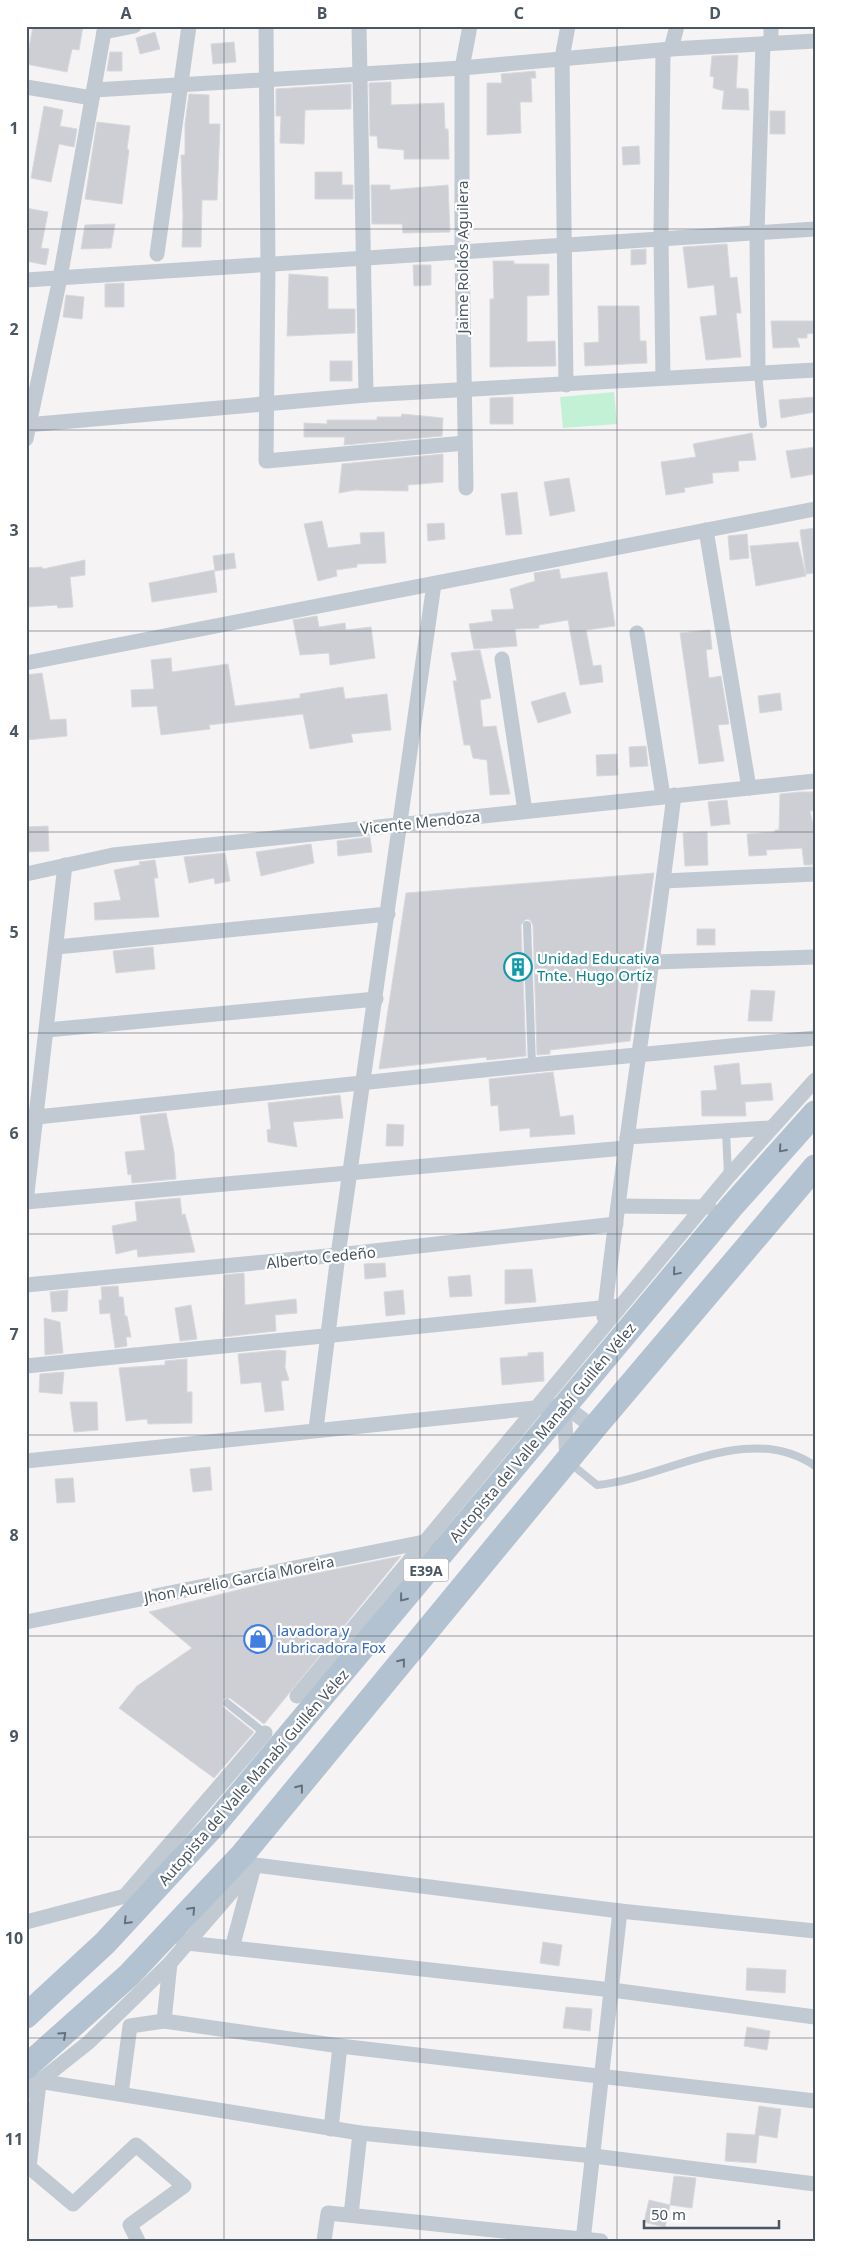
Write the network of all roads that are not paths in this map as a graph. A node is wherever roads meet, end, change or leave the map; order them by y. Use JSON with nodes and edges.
{"nodes":[{"id":1,"x":134,"y":26,"type":"edge"},
{"id":2,"x":189,"y":26,"type":"edge"},
{"id":3,"x":266,"y":26,"type":"edge"},
{"id":4,"x":359,"y":26,"type":"edge"},
{"id":5,"x":470,"y":26,"type":"edge"},
{"id":6,"x":568,"y":26,"type":"edge"},
{"id":7,"x":677,"y":26,"type":"edge"},
{"id":8,"x":771,"y":26,"type":"edge"},
{"id":9,"x":105,"y":29,"type":"edge"},
{"id":10,"x":815,"y":41,"type":"edge"},
{"id":11,"x":767,"y":43,"type":"junction"},
{"id":12,"x":667,"y":49,"type":"junction"},
{"id":13,"x":562,"y":58,"type":"junction"},
{"id":14,"x":462,"y":68,"type":"junction"},
{"id":15,"x":360,"y":74,"type":"junction"},
{"id":16,"x":266,"y":81,"type":"junction"},
{"id":17,"x":179,"y":86,"type":"junction"},
{"id":18,"x":26,"y":88,"type":"edge"},
{"id":19,"x":93,"y":94,"type":"junction"},
{"id":20,"x":815,"y":229,"type":"edge"},
{"id":21,"x":757,"y":232,"type":"junction"},
{"id":22,"x":661,"y":238,"type":"junction"},
{"id":23,"x":565,"y":245,"type":"junction"},
{"id":24,"x":462,"y":251,"type":"junction"},
{"id":25,"x":156,"y":254,"type":"dead end"},
{"id":26,"x":364,"y":258,"type":"junction"},
{"id":27,"x":268,"y":265,"type":"junction"},
{"id":28,"x":60,"y":278,"type":"junction"},
{"id":29,"x":26,"y":280,"type":"edge"},
{"id":30,"x":815,"y":370,"type":"edge"},
{"id":31,"x":758,"y":373,"type":"junction"},
{"id":32,"x":663,"y":378,"type":"junction"},
{"id":33,"x":566,"y":385,"type":"junction"},
{"id":34,"x":464,"y":390,"type":"junction"},
{"id":35,"x":366,"y":395,"type":"junction"},
{"id":36,"x":268,"y":403,"type":"junction"},
{"id":37,"x":763,"y":424,"type":"dead end"},
{"id":38,"x":27,"y":430,"type":"edge"},
{"id":39,"x":465,"y":443,"type":"junction"},
{"id":40,"x":466,"y":488,"type":"dead end"},
{"id":41,"x":815,"y":509,"type":"edge"},
{"id":42,"x":706,"y":530,"type":"junction"},
{"id":43,"x":434,"y":584,"type":"junction"},
{"id":44,"x":637,"y":633,"type":"dead end"},
{"id":45,"x":502,"y":659,"type":"dead end"},
{"id":46,"x":26,"y":663,"type":"edge"},
{"id":47,"x":815,"y":781,"type":"edge"},
{"id":48,"x":749,"y":788,"type":"junction"},
{"id":49,"x":668,"y":796,"type":"junction"},
{"id":50,"x":525,"y":811,"type":"junction"},
{"id":51,"x":400,"y":824,"type":"junction"},
{"id":52,"x":65,"y":865,"type":"junction"},
{"id":53,"x":26,"y":874,"type":"edge"},
{"id":54,"x":815,"y":874,"type":"edge"},
{"id":55,"x":664,"y":881,"type":"junction"},
{"id":56,"x":388,"y":914,"type":"junction"},
{"id":57,"x":527,"y":924,"type":"dead end"},
{"id":58,"x":57,"y":947,"type":"junction"},
{"id":59,"x":815,"y":957,"type":"edge"},
{"id":60,"x":653,"y":962,"type":"junction"},
{"id":61,"x":376,"y":999,"type":"junction"},
{"id":62,"x":47,"y":1030,"type":"junction"},
{"id":63,"x":815,"y":1038,"type":"edge"},
{"id":64,"x":640,"y":1054,"type":"junction"},
{"id":65,"x":532,"y":1065,"type":"junction"},
{"id":66,"x":815,"y":1080,"type":"edge"},
{"id":67,"x":363,"y":1084,"type":"junction"},
{"id":68,"x":815,"y":1113,"type":"edge"},
{"id":69,"x":37,"y":1117,"type":"junction"},
{"id":70,"x":770,"y":1128,"type":"junction"},
{"id":71,"x":726,"y":1131,"type":"junction"},
{"id":72,"x":626,"y":1143,"type":"junction"},
{"id":73,"x":815,"y":1167,"type":"edge"},
{"id":74,"x":350,"y":1172,"type":"junction"},
{"id":75,"x":728,"y":1177,"type":"junction"},
{"id":76,"x":26,"y":1202,"type":"edge"},
{"id":77,"x":618,"y":1206,"type":"junction"},
{"id":78,"x":732,"y":1206,"type":"junction"},
{"id":79,"x":703,"y":1207,"type":"junction"},
{"id":80,"x":616,"y":1224,"type":"junction"},
{"id":81,"x":338,"y":1255,"type":"junction"},
{"id":82,"x":26,"y":1285,"type":"edge"},
{"id":83,"x":613,"y":1307,"type":"junction"},
{"id":84,"x":327,"y":1337,"type":"junction"},
{"id":85,"x":26,"y":1366,"type":"edge"},
{"id":86,"x":564,"y":1405,"type":"junction"},
{"id":87,"x":538,"y":1406,"type":"junction"},
{"id":88,"x":594,"y":1428,"type":"junction"},
{"id":89,"x":316,"y":1429,"type":"junction"},
{"id":90,"x":26,"y":1460,"type":"edge"},
{"id":91,"x":567,"y":1460,"type":"junction"},
{"id":92,"x":815,"y":1466,"type":"edge"},
{"id":93,"x":453,"y":1538,"type":"junction"},
{"id":94,"x":427,"y":1541,"type":"junction"},
{"id":95,"x":26,"y":1622,"type":"edge"},
{"id":96,"x":297,"y":1696,"type":"dead end"},
{"id":97,"x":227,"y":1703,"type":"dead end"},
{"id":98,"x":273,"y":1740,"type":"junction"},
{"id":99,"x":249,"y":1860,"type":"junction"},
{"id":100,"x":160,"y":1886,"type":"junction"},
{"id":101,"x":126,"y":1896,"type":"junction"},
{"id":102,"x":620,"y":1911,"type":"junction"},
{"id":103,"x":26,"y":1922,"type":"edge"},
{"id":104,"x":815,"y":1931,"type":"edge"},
{"id":105,"x":180,"y":1938,"type":"junction"},
{"id":106,"x":232,"y":1948,"type":"junction"},
{"id":107,"x":170,"y":1963,"type":"junction"},
{"id":108,"x":612,"y":1990,"type":"junction"},
{"id":109,"x":26,"y":2016,"type":"edge"},
{"id":110,"x":815,"y":2017,"type":"edge"},
{"id":111,"x":164,"y":2021,"type":"junction"},
{"id":112,"x":340,"y":2046,"type":"junction"},
{"id":113,"x":601,"y":2075,"type":"junction"},
{"id":114,"x":31,"y":2076,"type":"edge"},
{"id":115,"x":26,"y":2092,"type":"edge"},
{"id":116,"x":121,"y":2094,"type":"junction"},
{"id":117,"x":815,"y":2101,"type":"edge"},
{"id":118,"x":331,"y":2129,"type":"junction"},
{"id":119,"x":360,"y":2133,"type":"junction"},
{"id":120,"x":594,"y":2156,"type":"junction"},
{"id":121,"x":815,"y":2184,"type":"edge"},
{"id":122,"x":351,"y":2215,"type":"junction"},
{"id":123,"x":583,"y":2240,"type":"edge"},
{"id":124,"x":138,"y":2241,"type":"edge"},
{"id":125,"x":324,"y":2241,"type":"edge"},
{"id":126,"x":601,"y":2241,"type":"edge"}],
"edges":[{"from":1,"to":9,"type":"street"},
{"from":2,"to":17,"type":"street"},
{"from":3,"to":16,"type":"street"},
{"from":4,"to":15,"type":"street"},
{"from":5,"to":14,"type":"street","name":"Jaime Roldós Aguilera"},
{"from":6,"to":13,"type":"street"},
{"from":7,"to":12,"type":"street"},
{"from":8,"to":11,"type":"street"},
{"from":9,"to":19,"type":"street"},
{"from":10,"to":11,"type":"street"},
{"from":11,"to":12,"type":"street"},
{"from":11,"to":21,"type":"street"},
{"from":12,"to":13,"type":"street"},
{"from":12,"to":22,"type":"street"},
{"from":13,"to":14,"type":"street"},
{"from":13,"to":23,"type":"street"},
{"from":14,"to":15,"type":"street"},
{"from":14,"to":24,"type":"street","name":"Jaime Roldós Aguilera"},
{"from":15,"to":16,"type":"street"},
{"from":15,"to":26,"type":"street"},
{"from":16,"to":17,"type":"street"},
{"from":16,"to":27,"type":"street"},
{"from":17,"to":19,"type":"street"},
{"from":17,"to":25,"type":"street"},
{"from":18,"to":19,"type":"street"},
{"from":19,"to":28,"type":"street"},
{"from":20,"to":21,"type":"street"},
{"from":21,"to":22,"type":"street"},
{"from":21,"to":31,"type":"street"},
{"from":22,"to":23,"type":"street"},
{"from":22,"to":32,"type":"street"},
{"from":23,"to":24,"type":"street"},
{"from":23,"to":33,"type":"street"},
{"from":24,"to":26,"type":"street"},
{"from":24,"to":34,"type":"street","name":"Jaime Roldós Aguilera"},
{"from":26,"to":27,"type":"street"},
{"from":26,"to":35,"type":"street"},
{"from":27,"to":28,"type":"street"},
{"from":27,"to":36,"type":"street"},
{"from":28,"to":29,"type":"street"},
{"from":28,"to":38,"type":"street"},
{"from":30,"to":31,"type":"street"},
{"from":31,"to":32,"type":"street"},
{"from":31,"to":37,"type":"lane"},
{"from":32,"to":33,"type":"street"},
{"from":33,"to":34,"type":"street"},
{"from":34,"to":35,"type":"street"},
{"from":34,"to":39,"type":"street","name":"Jaime Roldós Aguilera"},
{"from":35,"to":36,"type":"street"},
{"from":36,"to":38,"type":"street"},
{"from":36,"to":39,"type":"street"},
{"from":39,"to":40,"type":"street","name":"Jaime Roldós Aguilera"},
{"from":41,"to":42,"type":"street"},
{"from":42,"to":43,"type":"street"},
{"from":42,"to":48,"type":"street"},
{"from":43,"to":46,"type":"street"},
{"from":43,"to":51,"type":"street"},
{"from":44,"to":49,"type":"street"},
{"from":45,"to":50,"type":"street"},
{"from":47,"to":48,"type":"street","name":"Vicente Mendoza"},
{"from":48,"to":49,"type":"street","name":"Vicente Mendoza"},
{"from":49,"to":50,"type":"street","name":"Vicente Mendoza"},
{"from":49,"to":55,"type":"street"},
{"from":50,"to":51,"type":"street","name":"Vicente Mendoza"},
{"from":51,"to":52,"type":"street","name":"Vicente Mendoza"},
{"from":51,"to":56,"type":"street"},
{"from":52,"to":53,"type":"street","name":"Vicente Mendoza"},
{"from":52,"to":58,"type":"street"},
{"from":54,"to":55,"type":"street"},
{"from":55,"to":60,"type":"street"},
{"from":56,"to":58,"type":"street"},
{"from":56,"to":61,"type":"street"},
{"from":57,"to":65,"type":"lane"},
{"from":58,"to":62,"type":"street"},
{"from":59,"to":60,"type":"street"},
{"from":60,"to":64,"type":"street"},
{"from":61,"to":62,"type":"street"},
{"from":61,"to":67,"type":"street"},
{"from":62,"to":69,"type":"street"},
{"from":63,"to":64,"type":"street"},
{"from":64,"to":65,"type":"street"},
{"from":64,"to":72,"type":"street"},
{"from":65,"to":67,"type":"street"},
{"from":66,"to":70,"type":"street"},
{"from":67,"to":69,"type":"street"},
{"from":67,"to":74,"type":"street"},
{"from":68,"to":78,"type":"main road","name":"Autopista del Valle Manabí Guillén Vélez","number":"E39A","one_way":true},
{"from":69,"to":76,"type":"street"},
{"from":70,"to":71,"type":"street"},
{"from":70,"to":75,"type":"street"},
{"from":71,"to":72,"type":"street"},
{"from":71,"to":75,"type":"lane"},
{"from":72,"to":74,"type":"street"},
{"from":72,"to":77,"type":"street"},
{"from":73,"to":88,"type":"main road","number":"E39A"},
{"from":74,"to":76,"type":"street"},
{"from":74,"to":81,"type":"street"},
{"from":75,"to":79,"type":"street"},
{"from":77,"to":79,"type":"street"},
{"from":77,"to":80,"type":"street"},
{"from":78,"to":79,"type":"street"},
{"from":78,"to":86,"type":"main road","name":"Autopista del Valle Manabí Guillén Vélez","number":"E39A","one_way":true},
{"from":79,"to":83,"type":"street"},
{"from":80,"to":81,"type":"street","name":"Alberto Cedeño"},
{"from":80,"to":83,"type":"street"},
{"from":81,"to":82,"type":"street","name":"Alberto Cedeño"},
{"from":81,"to":84,"type":"street"},
{"from":83,"to":84,"type":"street"},
{"from":83,"to":87,"type":"street"},
{"from":84,"to":85,"type":"street"},
{"from":84,"to":89,"type":"street"},
{"from":86,"to":87,"type":"street"},
{"from":86,"to":88,"type":"street"},
{"from":86,"to":91,"type":"street"},
{"from":86,"to":93,"type":"main road","name":"Autopista del Valle Manabí Guillén Vélez","number":"E39A"},
{"from":87,"to":89,"type":"street"},
{"from":87,"to":94,"type":"street"},
{"from":88,"to":91,"type":"main road","number":"E39A"},
{"from":89,"to":90,"type":"street"},
{"from":91,"to":92,"type":"lane"},
{"from":99,"to":91,"type":"main road","number":"E39A","one_way":true},
{"from":93,"to":94,"type":"street","name":"Jhon Aurelio García Moreira"},
{"from":93,"to":98,"type":"main road","name":"Autopista del Valle Manabí Guillén Vélez","number":"E39A","one_way":true},
{"from":94,"to":95,"type":"street","name":"Jhon Aurelio García Moreira"},
{"from":94,"to":96,"type":"street"},
{"from":97,"to":98,"type":"lane"},
{"from":98,"to":100,"type":"main road","name":"Autopista del Valle Manabí Guillén Vélez","number":"E39A"},
{"from":98,"to":101,"type":"street"},
{"from":99,"to":102,"type":"street"},
{"from":99,"to":105,"type":"main road","number":"E39A"},
{"from":99,"to":106,"type":"street"},
{"from":100,"to":101,"type":"street"},
{"from":100,"to":109,"type":"main road","name":"Autopista del Valle Manabí Guillén Vélez","number":"E39A","one_way":true},
{"from":101,"to":103,"type":"street"},
{"from":102,"to":104,"type":"street"},
{"from":102,"to":108,"type":"street"},
{"from":105,"to":106,"type":"street"},
{"from":105,"to":107,"type":"street"},
{"from":114,"to":105,"type":"main road","number":"E39A","one_way":true},
{"from":106,"to":108,"type":"street"},
{"from":107,"to":111,"type":"street"},
{"from":107,"to":114,"type":"street"},
{"from":108,"to":110,"type":"street"},
{"from":108,"to":113,"type":"street"},
{"from":111,"to":112,"type":"street"},
{"from":111,"to":116,"type":"street"},
{"from":112,"to":113,"type":"street"},
{"from":112,"to":118,"type":"street"},
{"from":113,"to":117,"type":"street"},
{"from":113,"to":120,"type":"street"},
{"from":114,"to":115,"type":"street"},
{"from":114,"to":116,"type":"street"},
{"from":114,"to":124,"type":"street"},
{"from":116,"to":118,"type":"street"},
{"from":118,"to":119,"type":"street"},
{"from":119,"to":120,"type":"street"},
{"from":119,"to":122,"type":"street"},
{"from":120,"to":121,"type":"street"},
{"from":120,"to":123,"type":"street"},
{"from":122,"to":123,"type":"street"},
{"from":122,"to":125,"type":"street"},
{"from":123,"to":126,"type":"street"}]}
